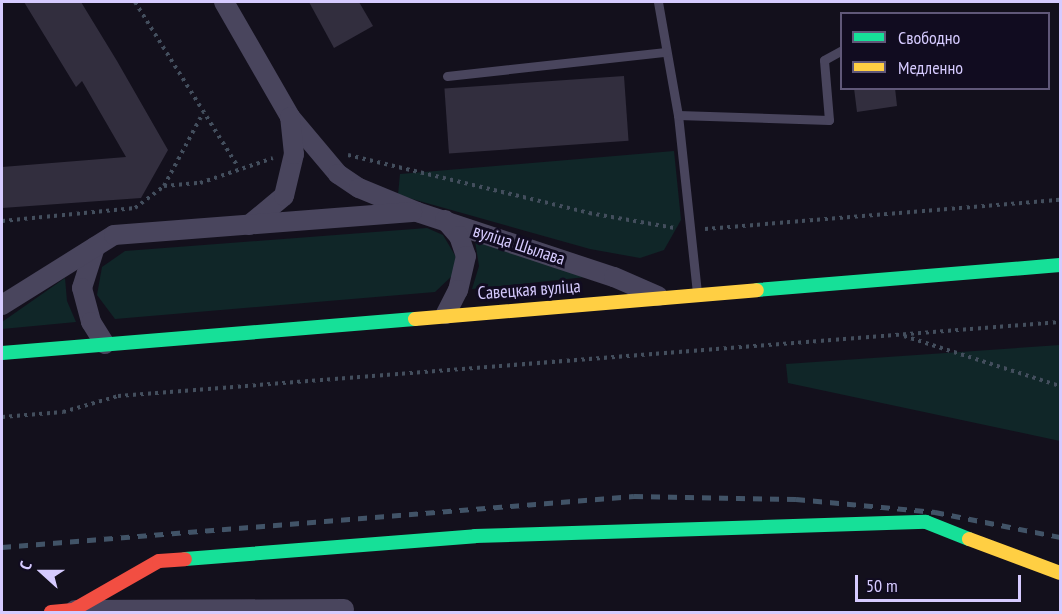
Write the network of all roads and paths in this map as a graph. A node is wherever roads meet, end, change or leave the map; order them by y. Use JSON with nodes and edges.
{"nodes":[{"id":1,"x":135,"y":2,"type":"edge"},
{"id":2,"x":224,"y":2,"type":"edge"},
{"id":3,"x":658,"y":2,"type":"edge"},
{"id":4,"x":840,"y":51,"type":"edge"},
{"id":5,"x":666,"y":52,"type":"junction"},
{"id":6,"x":447,"y":76,"type":"dead end"},
{"id":7,"x":203,"y":112,"type":"junction"},
{"id":8,"x":678,"y":115,"type":"junction"},
{"id":9,"x":290,"y":117,"type":"junction"},
{"id":10,"x":339,"y":153,"type":"dead end"},
{"id":11,"x":281,"y":157,"type":"dead end"},
{"id":12,"x":238,"y":167,"type":"junction"},
{"id":13,"x":164,"y":186,"type":"junction"},
{"id":14,"x":1060,"y":200,"type":"edge"},
{"id":15,"x":417,"y":212,"type":"junction"},
{"id":16,"x":445,"y":220,"type":"junction"},
{"id":17,"x":2,"y":221,"type":"edge"},
{"id":18,"x":249,"y":225,"type":"junction"},
{"id":19,"x":678,"y":228,"type":"dead end"},
{"id":20,"x":704,"y":229,"type":"dead end"},
{"id":21,"x":95,"y":247,"type":"junction"},
{"id":22,"x":1060,"y":265,"type":"edge"},
{"id":23,"x":697,"y":294,"type":"junction"},
{"id":24,"x":661,"y":297,"type":"junction"},
{"id":25,"x":2,"y":305,"type":"edge"},
{"id":26,"x":446,"y":314,"type":"junction"},
{"id":27,"x":1060,"y":322,"type":"edge"},
{"id":28,"x":902,"y":335,"type":"junction"},
{"id":29,"x":105,"y":344,"type":"junction"},
{"id":30,"x":2,"y":353,"type":"edge"},
{"id":31,"x":1060,"y":386,"type":"edge"},
{"id":32,"x":2,"y":417,"type":"edge"},
{"id":33,"x":1060,"y":573,"type":"edge"},
{"id":34,"x":344,"y":609,"type":"dead end"},
{"id":35,"x":73,"y":610,"type":"junction"},
{"id":36,"x":51,"y":612,"type":"edge"}],
"edges":[{"from":1,"to":7,"type":"path"},
{"from":2,"to":9,"type":"street","name":"вуліца Шылава"},
{"from":3,"to":5,"type":"lane"},
{"from":4,"to":8,"type":"lane"},
{"from":5,"to":6,"type":"lane"},
{"from":5,"to":8,"type":"lane"},
{"from":7,"to":12,"type":"path"},
{"from":7,"to":13,"type":"path"},
{"from":8,"to":23,"type":"lane"},
{"from":9,"to":15,"type":"street","name":"вуліца Шылава"},
{"from":9,"to":18,"type":"street","name":"вуліца Шылава"},
{"from":10,"to":19,"type":"path"},
{"from":11,"to":12,"type":"path"},
{"from":12,"to":13,"type":"path"},
{"from":13,"to":17,"type":"path"},
{"from":14,"to":20,"type":"path"},
{"from":15,"to":16,"type":"street","name":"вуліца Шылава"},
{"from":15,"to":18,"type":"street","name":"вуліца Шылава"},
{"from":16,"to":24,"type":"street","name":"вуліца Шылава"},
{"from":16,"to":26,"type":"street","name":"вуліца Шылава"},
{"from":18,"to":21,"type":"street","name":"вуліца Шылава"},
{"from":21,"to":25,"type":"street","name":"вуліца Шылава"},
{"from":21,"to":29,"type":"street"},
{"from":22,"to":23,"type":"main road","name":"Савецкая вуліца"},
{"from":23,"to":24,"type":"main road","name":"Савецкая вуліца"},
{"from":24,"to":26,"type":"main road","name":"Савецкая вуліца"},
{"from":26,"to":29,"type":"main road","name":"Савецкая вуліца"},
{"from":27,"to":28,"type":"path"},
{"from":28,"to":31,"type":"path"},
{"from":28,"to":32,"type":"path"},
{"from":29,"to":30,"type":"main road","name":"Савецкая вуліца"},
{"from":33,"to":35,"type":"main road"},
{"from":34,"to":35,"type":"street"},
{"from":35,"to":36,"type":"main road"}]}
